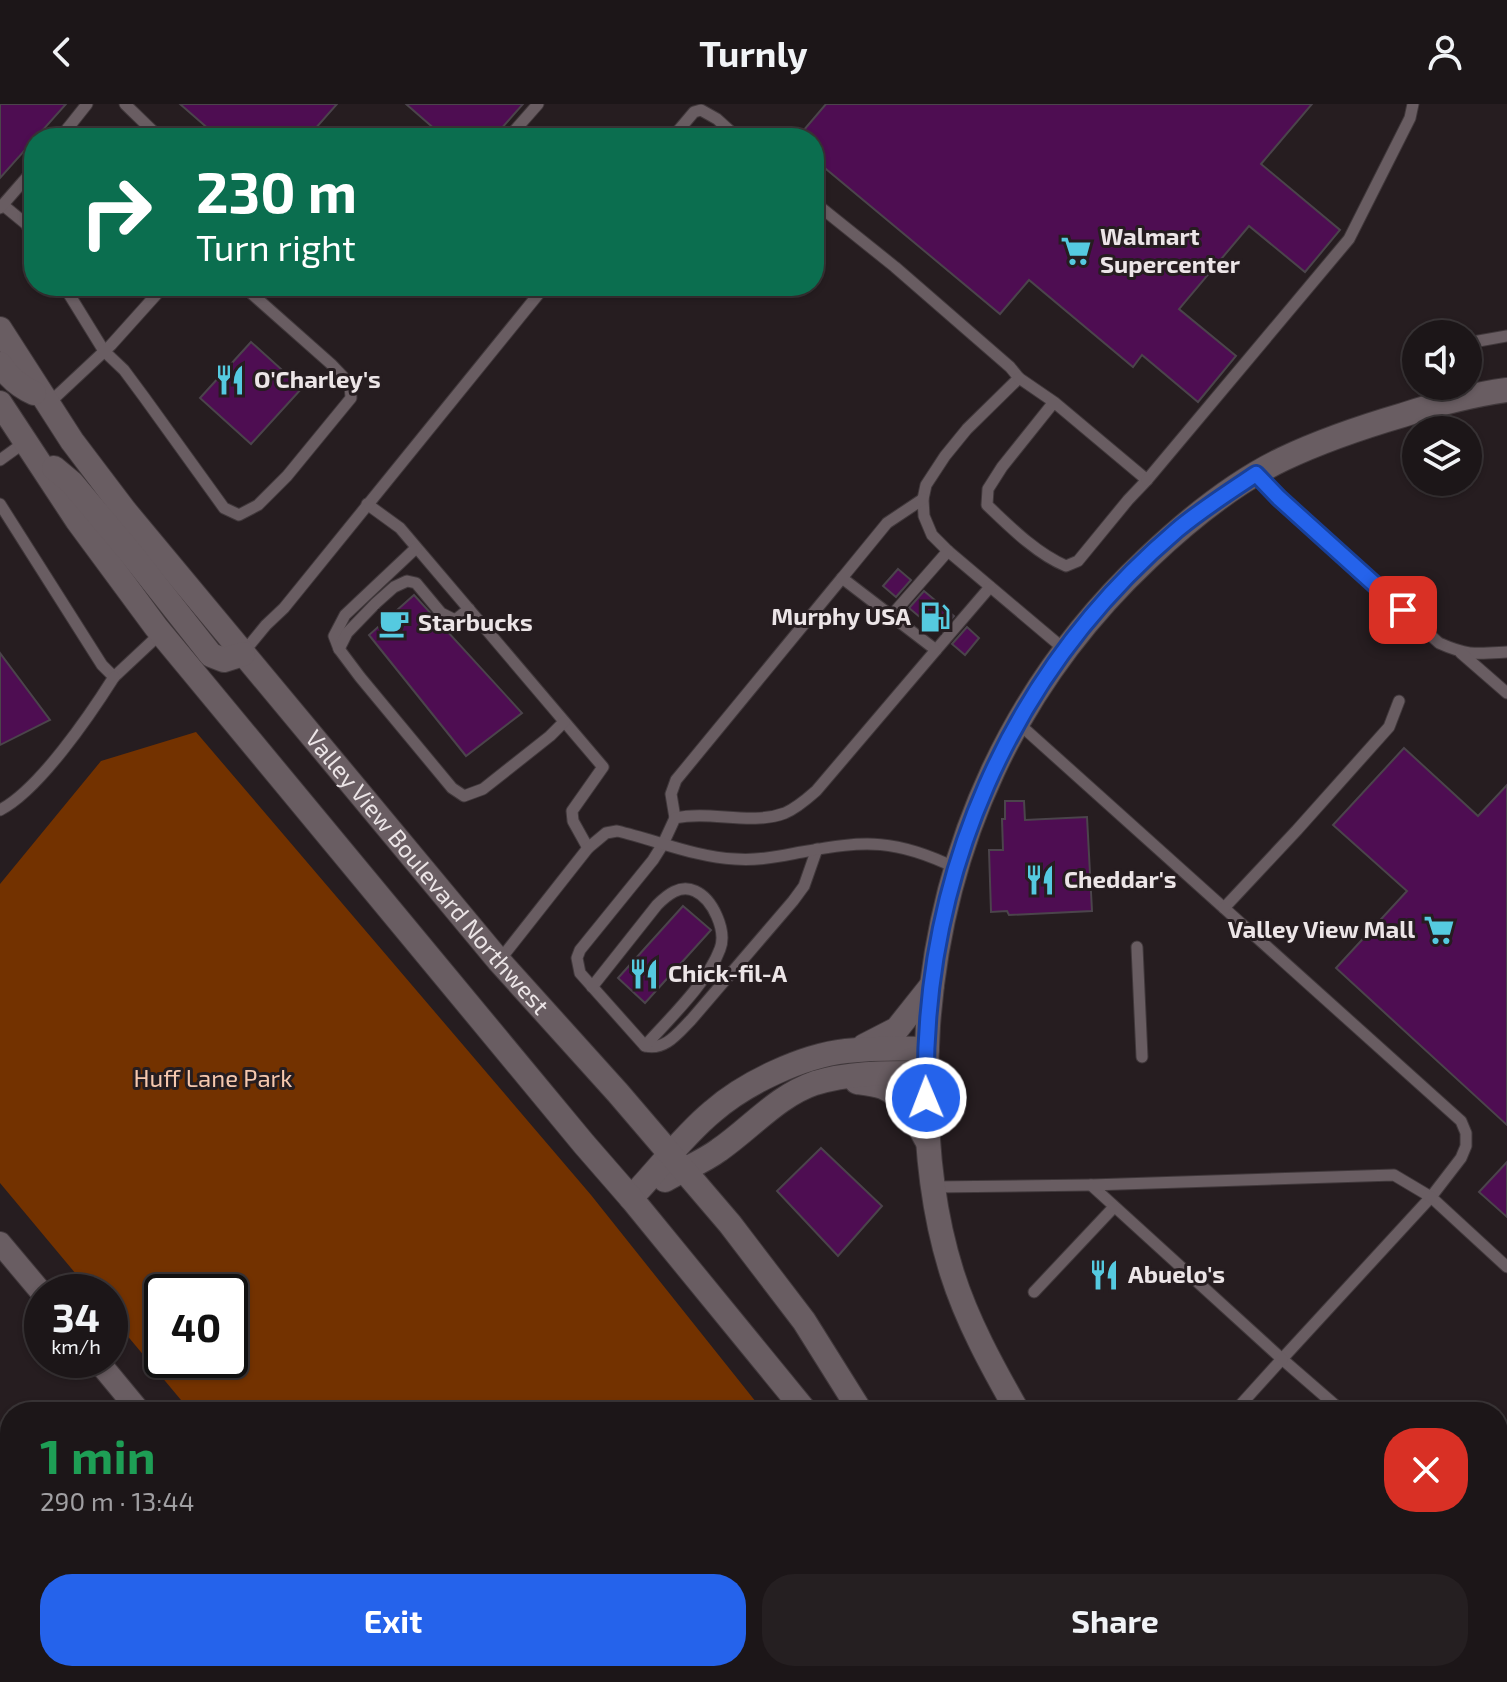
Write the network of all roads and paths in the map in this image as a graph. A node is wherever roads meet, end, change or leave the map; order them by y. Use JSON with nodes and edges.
{"nodes":[{"id":1,"x":87,"y":104,"type":"edge"},
{"id":2,"x":125,"y":104,"type":"edge"},
{"id":3,"x":538,"y":104,"type":"edge"},
{"id":4,"x":1413,"y":104,"type":"edge"},
{"id":5,"x":68,"y":128,"type":"edge"},
{"id":6,"x":150,"y":128,"type":"edge"},
{"id":7,"x":517,"y":128,"type":"edge"},
{"id":8,"x":680,"y":128,"type":"edge"},
{"id":9,"x":727,"y":128,"type":"edge"},
{"id":10,"x":24,"y":180,"type":"edge"},
{"id":11,"x":1,"y":206,"type":"edge"},
{"id":12,"x":824,"y":210,"type":"edge"},
{"id":13,"x":24,"y":223,"type":"edge"},
{"id":14,"x":70,"y":296,"type":"edge"},
{"id":15,"x":155,"y":296,"type":"edge"},
{"id":16,"x":254,"y":296,"type":"edge"},
{"id":17,"x":537,"y":296,"type":"edge"},
{"id":18,"x":0,"y":329,"type":"edge"},
{"id":19,"x":1507,"y":336,"type":"edge"},
{"id":20,"x":1482,"y":340,"type":"edge"},
{"id":21,"x":104,"y":351,"type":"junction"},
{"id":22,"x":0,"y":364,"type":"edge"},
{"id":23,"x":1019,"y":378,"type":"junction"},
{"id":24,"x":1507,"y":390,"type":"edge"},
{"id":25,"x":1482,"y":391,"type":"edge"},
{"id":26,"x":1432,"y":400,"type":"edge"},
{"id":27,"x":46,"y":401,"type":"junction"},
{"id":28,"x":1054,"y":402,"type":"junction"},
{"id":29,"x":0,"y":403,"type":"edge"},
{"id":30,"x":25,"y":442,"type":"junction"},
{"id":31,"x":0,"y":460,"type":"edge"},
{"id":32,"x":1256,"y":474,"type":"junction"},
{"id":33,"x":1147,"y":480,"type":"junction"},
{"id":34,"x":923,"y":499,"type":"junction"},
{"id":35,"x":0,"y":504,"type":"edge"},
{"id":36,"x":367,"y":504,"type":"junction"},
{"id":37,"x":416,"y":548,"type":"junction"},
{"id":38,"x":948,"y":551,"type":"junction"},
{"id":39,"x":842,"y":578,"type":"junction"},
{"id":40,"x":990,"y":587,"type":"junction"},
{"id":41,"x":469,"y":609,"type":"junction"},
{"id":42,"x":891,"y":616,"type":"junction"},
{"id":43,"x":161,"y":633,"type":"junction"},
{"id":44,"x":339,"y":649,"type":"junction"},
{"id":45,"x":1064,"y":649,"type":"junction"},
{"id":46,"x":936,"y":650,"type":"junction"},
{"id":47,"x":1460,"y":652,"type":"junction"},
{"id":48,"x":1507,"y":652,"type":"edge"},
{"id":49,"x":243,"y":654,"type":"junction"},
{"id":50,"x":114,"y":677,"type":"junction"},
{"id":51,"x":1507,"y":693,"type":"edge"},
{"id":52,"x":1399,"y":701,"type":"dead end"},
{"id":53,"x":564,"y":722,"type":"junction"},
{"id":54,"x":1017,"y":722,"type":"junction"},
{"id":55,"x":0,"y":810,"type":"edge"},
{"id":56,"x":675,"y":818,"type":"junction"},
{"id":57,"x":663,"y":844,"type":"junction"},
{"id":58,"x":588,"y":848,"type":"junction"},
{"id":59,"x":817,"y":849,"type":"junction"},
{"id":60,"x":956,"y":868,"type":"junction"},
{"id":61,"x":1224,"y":908,"type":"junction"},
{"id":62,"x":1137,"y":947,"type":"dead end"},
{"id":63,"x":499,"y":961,"type":"junction"},
{"id":64,"x":932,"y":985,"type":"junction"},
{"id":65,"x":592,"y":987,"type":"junction"},
{"id":66,"x":645,"y":1046,"type":"junction"},
{"id":67,"x":927,"y":1049,"type":"junction"},
{"id":68,"x":850,"y":1051,"type":"junction"},
{"id":69,"x":1142,"y":1057,"type":"dead end"},
{"id":70,"x":926,"y":1073,"type":"junction"},
{"id":71,"x":826,"y":1081,"type":"junction"},
{"id":72,"x":929,"y":1145,"type":"junction"},
{"id":73,"x":677,"y":1162,"type":"junction"},
{"id":74,"x":1091,"y":1185,"type":"junction"},
{"id":75,"x":933,"y":1187,"type":"junction"},
{"id":76,"x":1431,"y":1197,"type":"junction"},
{"id":77,"x":631,"y":1198,"type":"junction"},
{"id":78,"x":1114,"y":1207,"type":"junction"},
{"id":79,"x":0,"y":1243,"type":"edge"},
{"id":80,"x":1507,"y":1267,"type":"edge"},
{"id":81,"x":26,"y":1274,"type":"edge"},
{"id":82,"x":1034,"y":1292,"type":"dead end"},
{"id":83,"x":1282,"y":1359,"type":"junction"},
{"id":84,"x":111,"y":1378,"type":"edge"},
{"id":85,"x":131,"y":1402,"type":"edge"},
{"id":86,"x":798,"y":1402,"type":"edge"},
{"id":87,"x":855,"y":1402,"type":"edge"},
{"id":88,"x":1013,"y":1402,"type":"edge"},
{"id":89,"x":1243,"y":1402,"type":"edge"},
{"id":90,"x":1331,"y":1402,"type":"edge"}],
"edges":[{"from":1,"to":5,"type":"lane"},
{"from":2,"to":6,"type":"lane"},
{"from":3,"to":7,"type":"lane"},
{"from":4,"to":33,"type":"lane"},
{"from":8,"to":9,"type":"lane"},
{"from":10,"to":11,"type":"lane"},
{"from":11,"to":13,"type":"lane"},
{"from":12,"to":23,"type":"lane"},
{"from":14,"to":21,"type":"lane"},
{"from":15,"to":21,"type":"lane"},
{"from":16,"to":21,"type":"lane"},
{"from":17,"to":36,"type":"lane"},
{"from":18,"to":27,"type":"main road","name":"Valley View Boulevard Northwest"},
{"from":19,"to":20,"type":"lane"},
{"from":21,"to":27,"type":"lane"},
{"from":22,"to":27,"type":"main road"},
{"from":23,"to":28,"type":"lane"},
{"from":23,"to":34,"type":"lane"},
{"from":24,"to":25,"type":"main road"},
{"from":26,"to":32,"type":"main road"},
{"from":27,"to":49,"type":"main road","name":"Valley View Boulevard Northwest"},
{"from":28,"to":33,"type":"lane"},
{"from":28,"to":33,"type":"lane"},
{"from":29,"to":30,"type":"main road"},
{"from":30,"to":31,"type":"lane"},
{"from":30,"to":43,"type":"main road"},
{"from":30,"to":49,"type":"main road"},
{"from":32,"to":45,"type":"main road"},
{"from":32,"to":47,"type":"lane"},
{"from":34,"to":38,"type":"lane"},
{"from":34,"to":39,"type":"lane"},
{"from":35,"to":50,"type":"lane"},
{"from":36,"to":37,"type":"lane"},
{"from":36,"to":49,"type":"lane"},
{"from":37,"to":41,"type":"lane"},
{"from":37,"to":44,"type":"lane"},
{"from":38,"to":40,"type":"lane"},
{"from":38,"to":42,"type":"lane"},
{"from":39,"to":42,"type":"lane"},
{"from":39,"to":56,"type":"lane"},
{"from":40,"to":45,"type":"lane"},
{"from":40,"to":46,"type":"lane"},
{"from":41,"to":44,"type":"lane"},
{"from":41,"to":53,"type":"lane"},
{"from":42,"to":46,"type":"lane"},
{"from":43,"to":50,"type":"lane"},
{"from":43,"to":77,"type":"main road"},
{"from":44,"to":53,"type":"lane"},
{"from":45,"to":54,"type":"main road"},
{"from":46,"to":56,"type":"lane"},
{"from":47,"to":48,"type":"lane"},
{"from":47,"to":51,"type":"lane"},
{"from":49,"to":63,"type":"main road","name":"Valley View Boulevard Northwest"},
{"from":50,"to":55,"type":"lane"},
{"from":52,"to":61,"type":"lane"},
{"from":53,"to":58,"type":"lane"},
{"from":54,"to":60,"type":"main road"},
{"from":54,"to":61,"type":"lane"},
{"from":56,"to":57,"type":"lane"},
{"from":57,"to":58,"type":"lane"},
{"from":57,"to":59,"type":"lane"},
{"from":57,"to":65,"type":"lane"},
{"from":58,"to":63,"type":"lane"},
{"from":59,"to":60,"type":"lane"},
{"from":59,"to":66,"type":"lane"},
{"from":60,"to":64,"type":"main road"},
{"from":61,"to":76,"type":"lane"},
{"from":62,"to":69,"type":"lane"},
{"from":63,"to":73,"type":"main road","name":"Valley View Boulevard Northwest"},
{"from":64,"to":67,"type":"main road"},
{"from":64,"to":68,"type":"main road"},
{"from":65,"to":66,"type":"lane"},
{"from":65,"to":66,"type":"lane"},
{"from":67,"to":68,"type":"main road"},
{"from":67,"to":70,"type":"main road"},
{"from":68,"to":73,"type":"main road"},
{"from":70,"to":71,"type":"main road"},
{"from":70,"to":72,"type":"main road"},
{"from":71,"to":72,"type":"main road"},
{"from":71,"to":73,"type":"main road"},
{"from":72,"to":75,"type":"main road"},
{"from":73,"to":77,"type":"main road"},
{"from":73,"to":87,"type":"main road","name":"Valley View Boulevard Northwest"},
{"from":74,"to":75,"type":"lane"},
{"from":74,"to":76,"type":"lane"},
{"from":74,"to":78,"type":"lane"},
{"from":75,"to":88,"type":"main road"},
{"from":76,"to":80,"type":"lane"},
{"from":76,"to":83,"type":"lane"},
{"from":77,"to":86,"type":"main road"},
{"from":78,"to":82,"type":"lane"},
{"from":78,"to":83,"type":"lane"},
{"from":79,"to":81,"type":"street"},
{"from":83,"to":89,"type":"lane"},
{"from":83,"to":90,"type":"lane"},
{"from":84,"to":85,"type":"street"}]}
